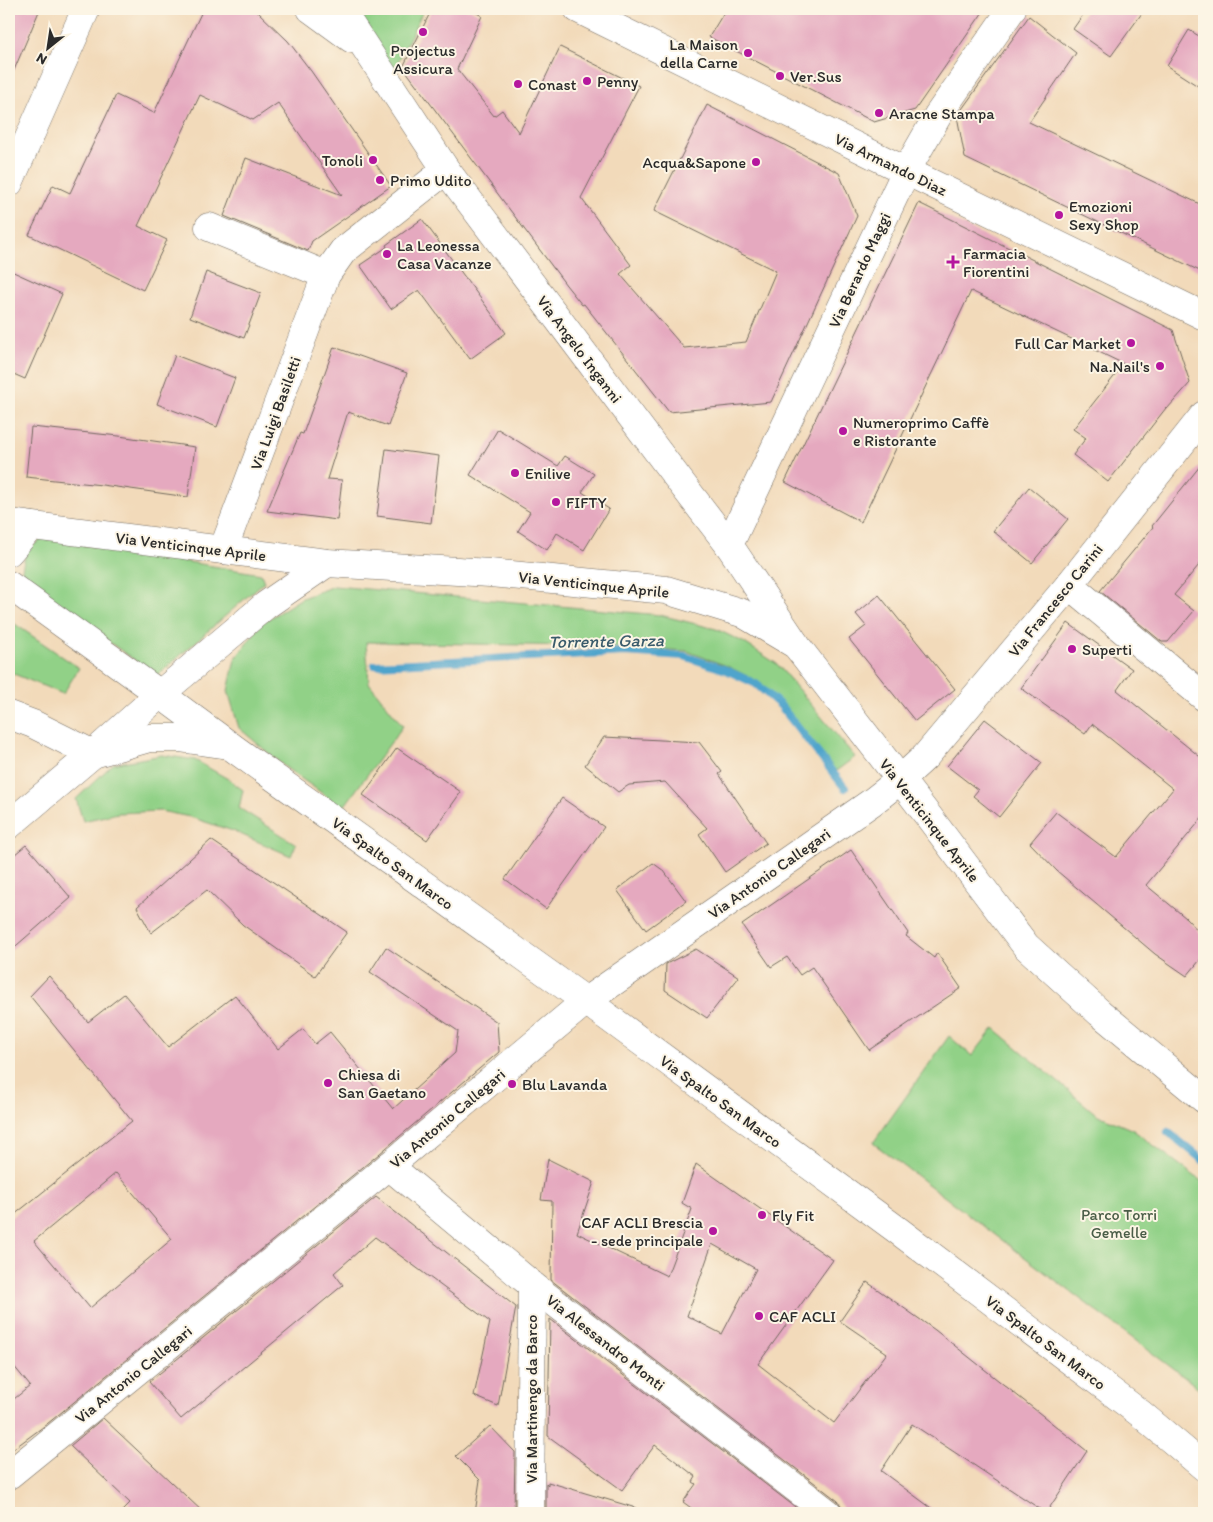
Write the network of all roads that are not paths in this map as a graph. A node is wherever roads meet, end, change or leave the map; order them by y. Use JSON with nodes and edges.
{"nodes":[{"id":1,"x":86,"y":9,"type":"edge"},
{"id":2,"x":311,"y":9,"type":"edge"},
{"id":3,"x":340,"y":9,"type":"edge"},
{"id":4,"x":578,"y":9,"type":"edge"},
{"id":5,"x":1012,"y":9,"type":"edge"},
{"id":6,"x":367,"y":50,"type":"junction"},
{"id":7,"x":446,"y":170,"type":"junction"},
{"id":8,"x":906,"y":172,"type":"junction"},
{"id":9,"x":9,"y":183,"type":"edge"},
{"id":10,"x":209,"y":227,"type":"dead end"},
{"id":11,"x":326,"y":275,"type":"junction"},
{"id":12,"x":1204,"y":316,"type":"edge"},
{"id":13,"x":1204,"y":415,"type":"edge"},
{"id":14,"x":20,"y":524,"type":"edge"},
{"id":15,"x":729,"y":545,"type":"junction"},
{"id":16,"x":223,"y":550,"type":"junction"},
{"id":17,"x":9,"y":552,"type":"edge"},
{"id":18,"x":327,"y":563,"type":"junction"},
{"id":19,"x":9,"y":585,"type":"edge"},
{"id":20,"x":1069,"y":585,"type":"junction"},
{"id":21,"x":796,"y":645,"type":"junction"},
{"id":22,"x":160,"y":694,"type":"junction"},
{"id":23,"x":1204,"y":698,"type":"edge"},
{"id":24,"x":9,"y":715,"type":"edge"},
{"id":25,"x":229,"y":745,"type":"junction"},
{"id":26,"x":93,"y":754,"type":"junction"},
{"id":27,"x":900,"y":780,"type":"junction"},
{"id":28,"x":9,"y":825,"type":"edge"},
{"id":29,"x":586,"y":1001,"type":"junction"},
{"id":30,"x":1204,"y":1099,"type":"edge"},
{"id":31,"x":389,"y":1166,"type":"junction"},
{"id":32,"x":532,"y":1285,"type":"junction"},
{"id":33,"x":1204,"y":1467,"type":"edge"},
{"id":34,"x":9,"y":1475,"type":"edge"},
{"id":35,"x":530,"y":1513,"type":"edge"},
{"id":36,"x":828,"y":1513,"type":"edge"}],
"edges":[{"from":1,"to":9,"type":"street"},
{"from":2,"to":6,"type":"street","name":"Via Angelo Inganni"},
{"from":3,"to":6,"type":"street","name":"Via Angelo Inganni"},
{"from":4,"to":8,"type":"street","name":"Via Armando Diaz"},
{"from":5,"to":8,"type":"street","name":"Via Berardo Maggi"},
{"from":6,"to":7,"type":"street","name":"Via Angelo Inganni"},
{"from":7,"to":11,"type":"street","name":"Via Luigi Basiletti"},
{"from":7,"to":15,"type":"street","name":"Via Angelo Inganni"},
{"from":8,"to":12,"type":"street","name":"Via Armando Diaz"},
{"from":8,"to":15,"type":"street","name":"Via Berardo Maggi"},
{"from":10,"to":11,"type":"street"},
{"from":11,"to":16,"type":"street","name":"Via Luigi Basiletti"},
{"from":13,"to":20,"type":"street","name":"Via Francesco Carini"},
{"from":14,"to":16,"type":"street","name":"Via Venticinque Aprile"},
{"from":14,"to":17,"type":"street"},
{"from":15,"to":21,"type":"street","name":"Via Angelo Inganni"},
{"from":16,"to":18,"type":"street","name":"Via Venticinque Aprile"},
{"from":18,"to":21,"type":"street","name":"Via Venticinque Aprile"},
{"from":18,"to":22,"type":"street","name":"Via Spalto San Marco"},
{"from":19,"to":22,"type":"street","name":"Via Spalto San Marco"},
{"from":20,"to":23,"type":"street"},
{"from":20,"to":27,"type":"street","name":"Via Francesco Carini"},
{"from":21,"to":27,"type":"street","name":"Via Venticinque Aprile"},
{"from":22,"to":25,"type":"street","name":"Via Spalto San Marco"},
{"from":22,"to":26,"type":"street","name":"Via Spalto San Marco"},
{"from":24,"to":26,"type":"street"},
{"from":25,"to":26,"type":"street","name":"Via Spalto San Marco"},
{"from":25,"to":29,"type":"street","name":"Via Spalto San Marco"},
{"from":26,"to":28,"type":"street","name":"Via Spalto San Marco"},
{"from":27,"to":29,"type":"street","name":"Via Antonio Callegari"},
{"from":27,"to":30,"type":"street","name":"Via Venticinque Aprile"},
{"from":29,"to":31,"type":"street","name":"Via Antonio Callegari"},
{"from":29,"to":33,"type":"street","name":"Via Spalto San Marco"},
{"from":31,"to":32,"type":"street","name":"Via Alessandro Monti"},
{"from":31,"to":34,"type":"street","name":"Via Antonio Callegari"},
{"from":32,"to":35,"type":"street","name":"Via Martinengo da Barco"},
{"from":32,"to":36,"type":"street","name":"Via Alessandro Monti"}]}
